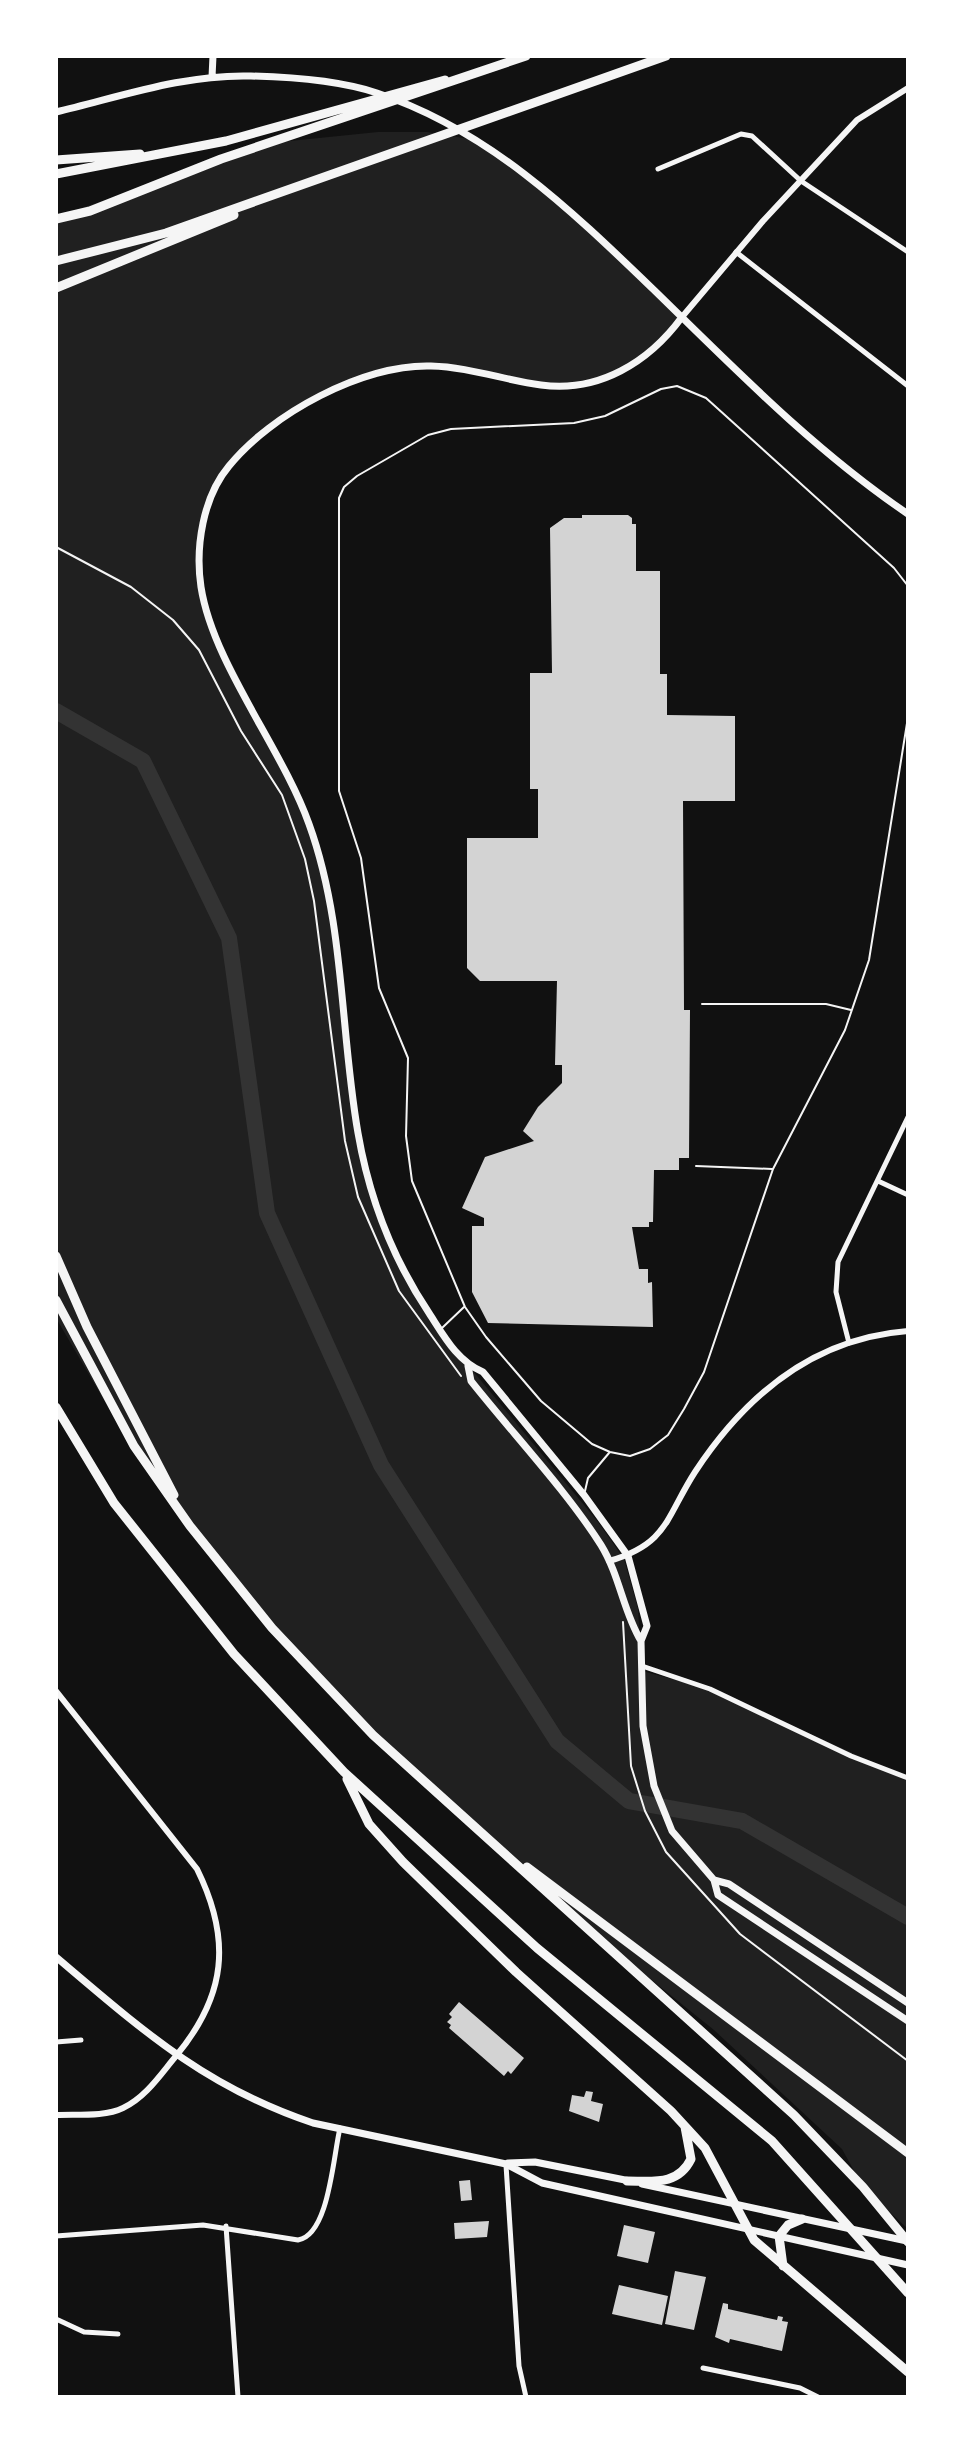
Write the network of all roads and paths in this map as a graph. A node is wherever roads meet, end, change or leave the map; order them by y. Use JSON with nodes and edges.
{"nodes":[{"id":1,"x":213,"y":56,"type":"edge"},
{"id":2,"x":526,"y":56,"type":"edge"},
{"id":3,"x":666,"y":56,"type":"edge"},
{"id":4,"x":212,"y":77,"type":"junction"},
{"id":5,"x":464,"y":77,"type":"junction"},
{"id":6,"x":908,"y":88,"type":"edge"},
{"id":7,"x":56,"y":112,"type":"edge"},
{"id":8,"x":160,"y":154,"type":"junction"},
{"id":9,"x":56,"y":160,"type":"edge"},
{"id":10,"x":658,"y":169,"type":"dead end"},
{"id":11,"x":56,"y":174,"type":"edge"},
{"id":12,"x":801,"y":181,"type":"junction"},
{"id":13,"x":313,"y":183,"type":"junction"},
{"id":14,"x":56,"y":219,"type":"edge"},
{"id":15,"x":736,"y":252,"type":"junction"},
{"id":16,"x":908,"y":252,"type":"edge"},
{"id":17,"x":56,"y":261,"type":"edge"},
{"id":18,"x":56,"y":288,"type":"edge"},
{"id":19,"x":682,"y":317,"type":"junction"},
{"id":20,"x":908,"y":386,"type":"edge"},
{"id":21,"x":908,"y":514,"type":"edge"},
{"id":22,"x":56,"y":547,"type":"edge"},
{"id":23,"x":908,"y":586,"type":"edge"},
{"id":24,"x":908,"y":717,"type":"edge"},
{"id":25,"x":702,"y":1004,"type":"dead end"},
{"id":26,"x":852,"y":1010,"type":"junction"},
{"id":27,"x":908,"y":1117,"type":"edge"},
{"id":28,"x":696,"y":1166,"type":"dead end"},
{"id":29,"x":773,"y":1169,"type":"junction"},
{"id":30,"x":878,"y":1181,"type":"junction"},
{"id":31,"x":908,"y":1195,"type":"edge"},
{"id":32,"x":56,"y":1256,"type":"edge"},
{"id":33,"x":56,"y":1300,"type":"edge"},
{"id":34,"x":465,"y":1307,"type":"junction"},
{"id":35,"x":440,"y":1329,"type":"junction"},
{"id":36,"x":908,"y":1331,"type":"edge"},
{"id":37,"x":849,"y":1343,"type":"junction"},
{"id":38,"x":468,"y":1366,"type":"junction"},
{"id":39,"x":464,"y":1380,"type":"dead end"},
{"id":40,"x":56,"y":1407,"type":"edge"},
{"id":41,"x":610,"y":1452,"type":"junction"},
{"id":42,"x":584,"y":1495,"type":"junction"},
{"id":43,"x":190,"y":1526,"type":"junction"},
{"id":44,"x":628,"y":1556,"type":"junction"},
{"id":45,"x":609,"y":1561,"type":"junction"},
{"id":46,"x":641,"y":1641,"type":"junction"},
{"id":47,"x":642,"y":1666,"type":"junction"},
{"id":48,"x":56,"y":1691,"type":"edge"},
{"id":49,"x":344,"y":1772,"type":"junction"},
{"id":50,"x":908,"y":1778,"type":"edge"},
{"id":51,"x":489,"y":1838,"type":"junction"},
{"id":52,"x":714,"y":1880,"type":"junction"},
{"id":53,"x":704,"y":1898,"type":"dead end"},
{"id":54,"x":56,"y":1957,"type":"edge"},
{"id":55,"x":908,"y":2003,"type":"edge"},
{"id":56,"x":908,"y":2021,"type":"edge"},
{"id":57,"x":81,"y":2040,"type":"dead end"},
{"id":58,"x":56,"y":2042,"type":"edge"},
{"id":59,"x":176,"y":2056,"type":"junction"},
{"id":60,"x":908,"y":2061,"type":"edge"},
{"id":61,"x":56,"y":2115,"type":"edge"},
{"id":62,"x":684,"y":2124,"type":"junction"},
{"id":63,"x":340,"y":2128,"type":"junction"},
{"id":64,"x":908,"y":2153,"type":"edge"},
{"id":65,"x":506,"y":2164,"type":"junction"},
{"id":66,"x":627,"y":2181,"type":"junction"},
{"id":67,"x":731,"y":2203,"type":"junction"},
{"id":68,"x":802,"y":2219,"type":"junction"},
{"id":69,"x":226,"y":2226,"type":"junction"},
{"id":70,"x":747,"y":2229,"type":"junction"},
{"id":71,"x":56,"y":2236,"type":"edge"},
{"id":72,"x":779,"y":2236,"type":"junction"},
{"id":73,"x":908,"y":2242,"type":"edge"},
{"id":74,"x":908,"y":2265,"type":"edge"},
{"id":75,"x":784,"y":2269,"type":"junction"},
{"id":76,"x":908,"y":2292,"type":"edge"},
{"id":77,"x":56,"y":2319,"type":"edge"},
{"id":78,"x":118,"y":2334,"type":"dead end"},
{"id":79,"x":703,"y":2368,"type":"dead end"},
{"id":80,"x":908,"y":2372,"type":"edge"},
{"id":81,"x":238,"y":2397,"type":"edge"},
{"id":82,"x":526,"y":2397,"type":"edge"},
{"id":83,"x":818,"y":2397,"type":"edge"}],
"edges":[{"from":1,"to":4,"type":"main road"},
{"from":2,"to":5,"type":"highway"},
{"from":3,"to":13,"type":"highway"},
{"from":4,"to":7,"type":"main road"},
{"from":4,"to":19,"type":"main road"},
{"from":5,"to":8,"type":"highway"},
{"from":5,"to":14,"type":"highway"},
{"from":6,"to":12,"type":"street"},
{"from":8,"to":9,"type":"highway"},
{"from":8,"to":11,"type":"highway"},
{"from":10,"to":12,"type":"street"},
{"from":12,"to":15,"type":"street"},
{"from":12,"to":16,"type":"street"},
{"from":13,"to":17,"type":"highway"},
{"from":13,"to":18,"type":"highway"},
{"from":15,"to":19,"type":"street"},
{"from":15,"to":20,"type":"street"},
{"from":19,"to":21,"type":"main road"},
{"from":19,"to":35,"type":"main road"},
{"from":22,"to":39,"type":"path"},
{"from":23,"to":34,"type":"lane"},
{"from":24,"to":26,"type":"lane"},
{"from":25,"to":26,"type":"lane"},
{"from":26,"to":29,"type":"lane"},
{"from":27,"to":30,"type":"street"},
{"from":28,"to":29,"type":"lane"},
{"from":29,"to":41,"type":"lane"},
{"from":30,"to":31,"type":"street"},
{"from":30,"to":37,"type":"street"},
{"from":32,"to":43,"type":"highway"},
{"from":33,"to":43,"type":"highway"},
{"from":34,"to":35,"type":"lane"},
{"from":34,"to":41,"type":"lane"},
{"from":35,"to":38,"type":"main road"},
{"from":36,"to":37,"type":"street"},
{"from":37,"to":44,"type":"street"},
{"from":38,"to":42,"type":"main road"},
{"from":38,"to":45,"type":"main road"},
{"from":40,"to":49,"type":"highway"},
{"from":41,"to":42,"type":"lane"},
{"from":42,"to":44,"type":"main road"},
{"from":43,"to":51,"type":"highway"},
{"from":44,"to":45,"type":"street"},
{"from":44,"to":46,"type":"main road"},
{"from":45,"to":46,"type":"main road"},
{"from":46,"to":47,"type":"main road"},
{"from":47,"to":50,"type":"street"},
{"from":47,"to":52,"type":"main road"},
{"from":48,"to":59,"type":"street"},
{"from":49,"to":62,"type":"highway"},
{"from":49,"to":76,"type":"highway"},
{"from":51,"to":64,"type":"highway"},
{"from":51,"to":73,"type":"highway"},
{"from":52,"to":55,"type":"main road"},
{"from":52,"to":56,"type":"main road"},
{"from":53,"to":60,"type":"path"},
{"from":54,"to":59,"type":"main road"},
{"from":57,"to":58,"type":"street"},
{"from":59,"to":61,"type":"street"},
{"from":59,"to":63,"type":"main road"},
{"from":62,"to":66,"type":"highway"},
{"from":62,"to":67,"type":"highway"},
{"from":63,"to":65,"type":"main road"},
{"from":63,"to":69,"type":"street"},
{"from":65,"to":66,"type":"main road"},
{"from":65,"to":70,"type":"main road"},
{"from":65,"to":82,"type":"street"},
{"from":66,"to":67,"type":"main road"},
{"from":67,"to":68,"type":"main road"},
{"from":67,"to":70,"type":"highway"},
{"from":68,"to":72,"type":"highway"},
{"from":68,"to":73,"type":"main road"},
{"from":69,"to":71,"type":"street"},
{"from":69,"to":81,"type":"street"},
{"from":70,"to":72,"type":"main road"},
{"from":70,"to":75,"type":"highway"},
{"from":72,"to":74,"type":"main road"},
{"from":72,"to":75,"type":"highway"},
{"from":75,"to":80,"type":"highway"},
{"from":77,"to":78,"type":"street"},
{"from":79,"to":83,"type":"street"}]}
